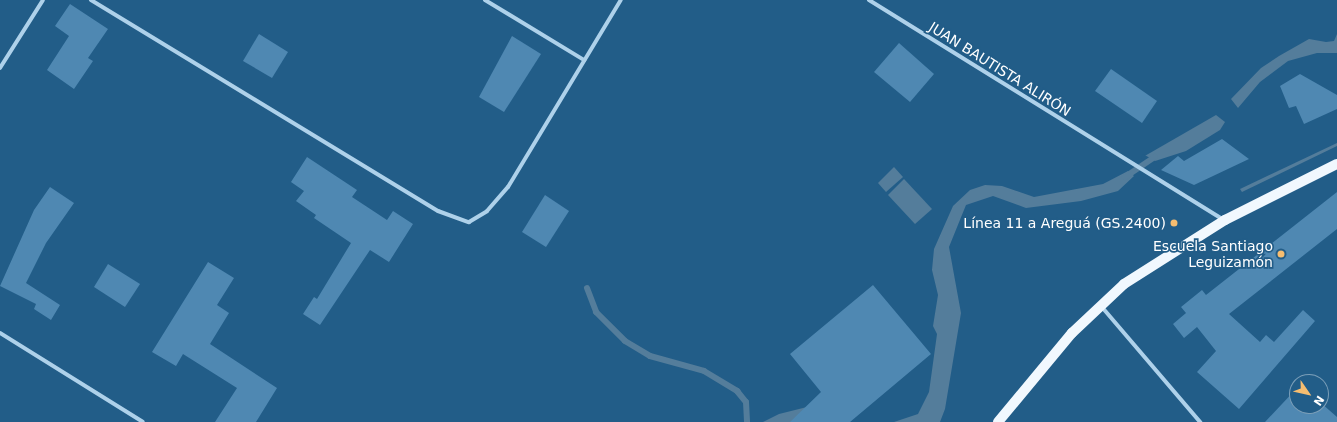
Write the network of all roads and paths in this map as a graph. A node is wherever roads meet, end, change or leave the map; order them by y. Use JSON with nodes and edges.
{"nodes":[{"id":1,"x":43,"y":0,"type":"edge"},
{"id":2,"x":92,"y":0,"type":"edge"},
{"id":3,"x":484,"y":0,"type":"edge"},
{"id":4,"x":621,"y":0,"type":"edge"},
{"id":5,"x":869,"y":0,"type":"edge"},
{"id":6,"x":584,"y":60,"type":"junction"},
{"id":7,"x":0,"y":68,"type":"edge"},
{"id":8,"x":1337,"y":164,"type":"edge"},
{"id":9,"x":1225,"y":220,"type":"junction"},
{"id":10,"x":1100,"y":304,"type":"junction"},
{"id":11,"x":0,"y":333,"type":"edge"},
{"id":12,"x":143,"y":422,"type":"edge"},
{"id":13,"x":998,"y":422,"type":"edge"},
{"id":14,"x":1200,"y":422,"type":"edge"}],
"edges":[{"from":1,"to":7,"type":"street"},
{"from":2,"to":6,"type":"street"},
{"from":3,"to":6,"type":"street"},
{"from":4,"to":6,"type":"street"},
{"from":5,"to":9,"type":"street","name":"JUAN BAUTISTA ALIRÓN"},
{"from":8,"to":9,"type":"main road"},
{"from":9,"to":10,"type":"main road"},
{"from":10,"to":13,"type":"main road"},
{"from":10,"to":14,"type":"street"},
{"from":11,"to":12,"type":"street"}]}
